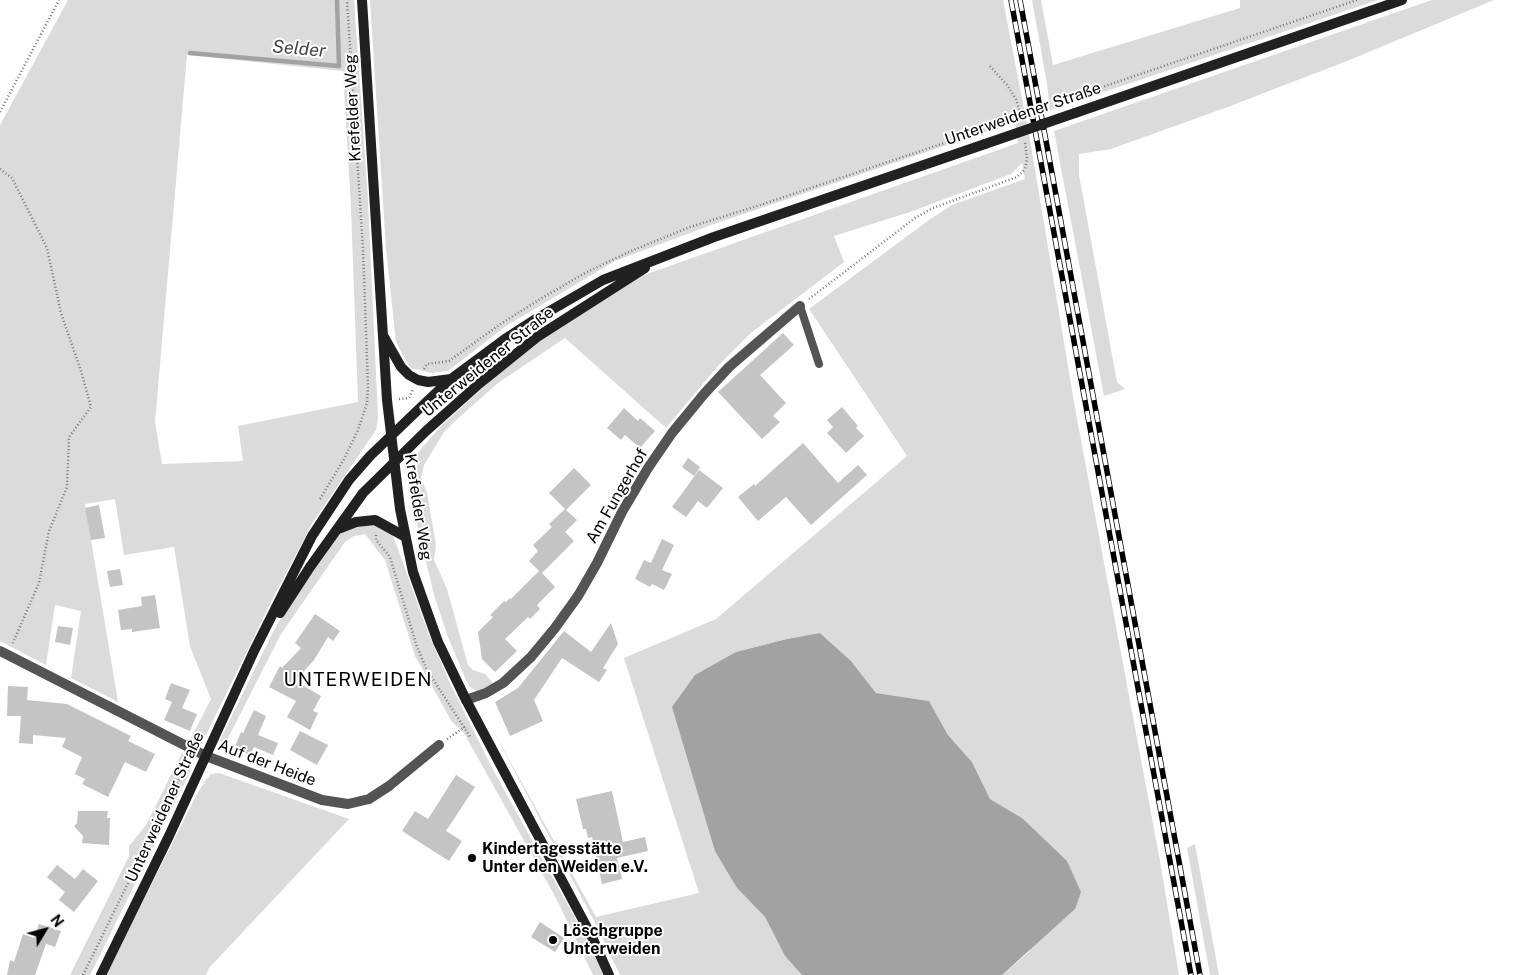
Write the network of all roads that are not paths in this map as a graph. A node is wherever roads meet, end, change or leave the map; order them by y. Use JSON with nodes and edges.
{"nodes":[{"id":1,"x":362,"y":0,"type":"edge"},
{"id":2,"x":1402,"y":0,"type":"edge"},
{"id":3,"x":656,"y":261,"type":"junction"},
{"id":4,"x":800,"y":306,"type":"joint"},
{"id":5,"x":382,"y":334,"type":"junction"},
{"id":6,"x":819,"y":364,"type":"dead end"},
{"id":7,"x":452,"y":379,"type":"junction"},
{"id":8,"x":391,"y":437,"type":"junction"},
{"id":9,"x":394,"y":462,"type":"junction"},
{"id":10,"x":338,"y":529,"type":"junction"},
{"id":11,"x":404,"y":536,"type":"junction"},
{"id":12,"x":254,"y":651,"type":"junction"},
{"id":13,"x":4,"y":654,"type":"edge"},
{"id":14,"x":466,"y":700,"type":"junction"},
{"id":15,"x":439,"y":745,"type":"road end"},
{"id":16,"x":206,"y":756,"type":"junction"},
{"id":17,"x":101,"y":975,"type":"edge"},
{"id":18,"x":609,"y":975,"type":"edge"}],
"edges":[{"from":1,"to":5,"type":"street","name":"Krefelder Weg"},
{"from":2,"to":3,"type":"street","name":"Unterweidener Straße","bridge":true},
{"from":3,"to":7,"type":"street","name":"Unterweidener Straße"},
{"from":3,"to":9,"type":"street","name":"Unterweidener Straße"},
{"from":4,"to":6,"type":"lane"},
{"from":4,"to":14,"type":"street","name":"Am Fungerhof"},
{"from":5,"to":7,"type":"street","name":"Unterweidener Straße"},
{"from":5,"to":8,"type":"street","name":"Krefelder Weg"},
{"from":7,"to":8,"type":"street","name":"Unterweidener Straße"},
{"from":8,"to":9,"type":"street","name":"Krefelder Weg"},
{"from":8,"to":12,"type":"street","name":"Unterweidener Straße"},
{"from":9,"to":10,"type":"street","name":"Unterweidener Straße"},
{"from":9,"to":11,"type":"street","name":"Krefelder Weg"},
{"from":10,"to":11,"type":"street"},
{"from":10,"to":12,"type":"street","name":"Unterweidener Straße"},
{"from":11,"to":14,"type":"street","name":"Krefelder Weg"},
{"from":12,"to":16,"type":"street","name":"Unterweidener Straße"},
{"from":13,"to":16,"type":"street","name":"Auf der Heide"},
{"from":14,"to":18,"type":"street","name":"Krefelder Weg"},
{"from":15,"to":16,"type":"street","name":"Auf der Heide"},
{"from":16,"to":17,"type":"street","name":"Unterweidener Straße"}]}
